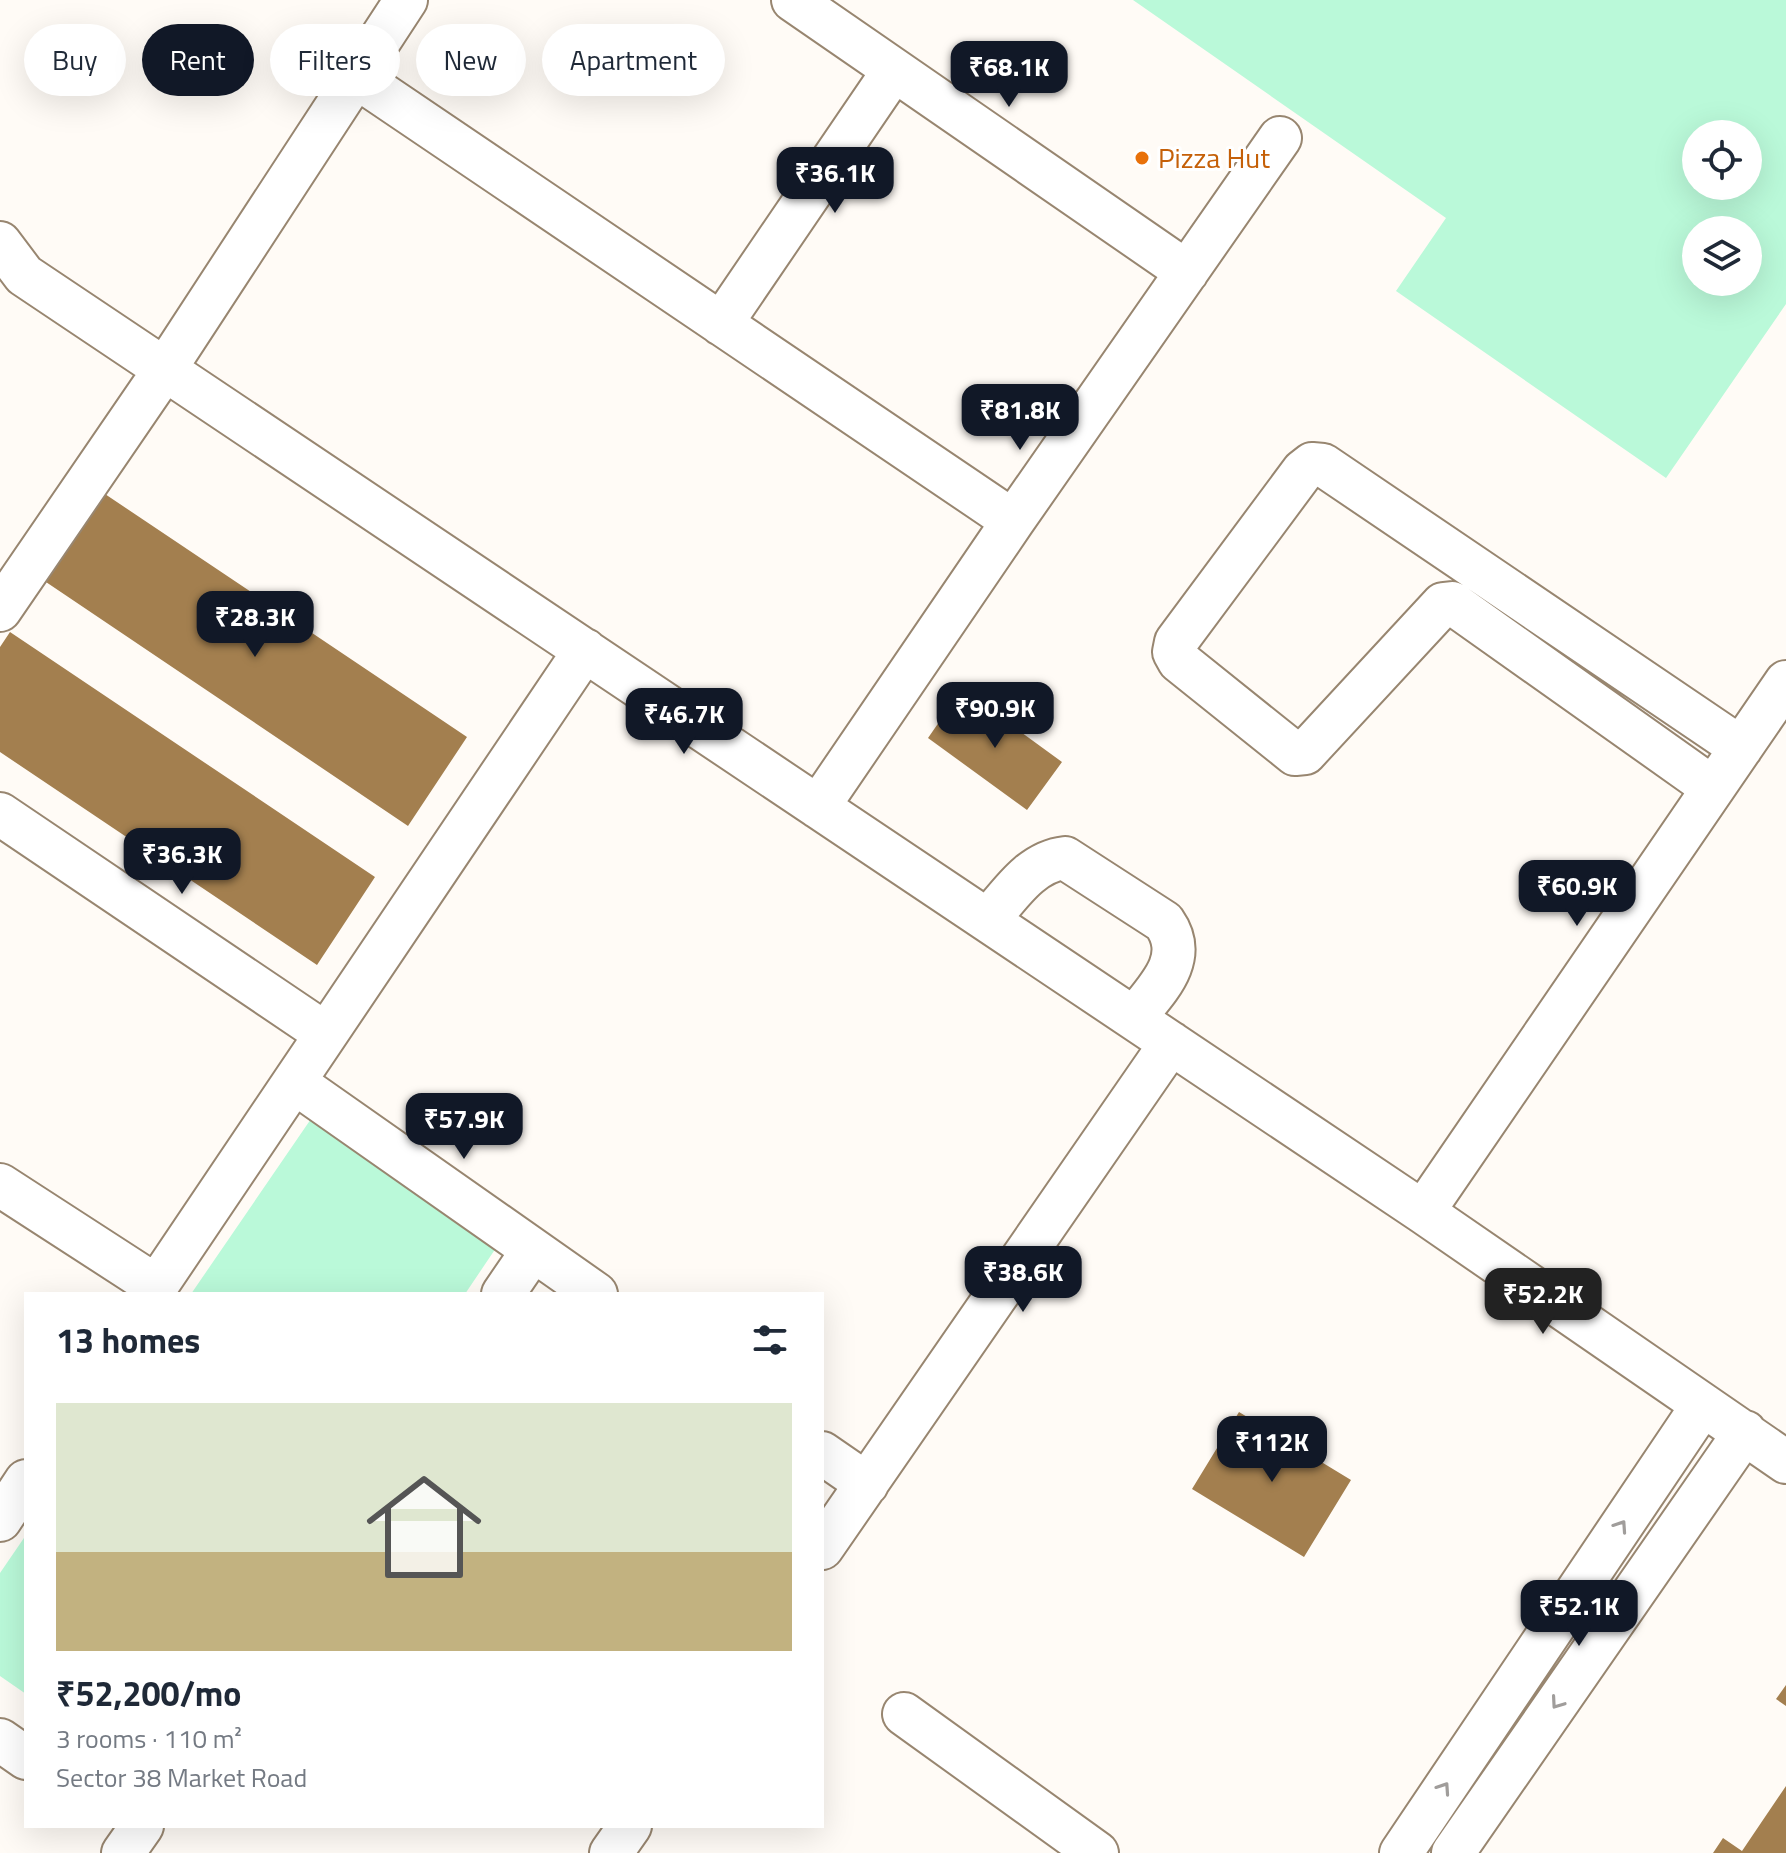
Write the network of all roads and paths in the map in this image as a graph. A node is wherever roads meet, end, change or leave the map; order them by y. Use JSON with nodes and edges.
{"nodes":[{"id":1,"x":406,"y":0,"type":"edge"},
{"id":2,"x":793,"y":0,"type":"edge"},
{"id":3,"x":390,"y":24,"type":"edge"},
{"id":4,"x":894,"y":70,"type":"junction"},
{"id":5,"x":342,"y":96,"type":"edge"},
{"id":6,"x":385,"y":96,"type":"edge"},
{"id":7,"x":1280,"y":138,"type":"dead end"},
{"id":8,"x":0,"y":243,"type":"edge"},
{"id":9,"x":1187,"y":272,"type":"junction"},
{"id":10,"x":721,"y":324,"type":"junction"},
{"id":11,"x":165,"y":369,"type":"junction"},
{"id":12,"x":1013,"y":521,"type":"junction"},
{"id":13,"x":0,"y":610,"type":"edge"},
{"id":14,"x":585,"y":650,"type":"junction"},
{"id":15,"x":1786,"y":682,"type":"edge"},
{"id":16,"x":1741,"y":748,"type":"junction"},
{"id":17,"x":1713,"y":788,"type":"junction"},
{"id":18,"x":818,"y":807,"type":"junction"},
{"id":19,"x":0,"y":814,"type":"edge"},
{"id":20,"x":988,"y":920,"type":"junction"},
{"id":21,"x":1134,"y":1018,"type":"junction"},
{"id":22,"x":326,"y":1034,"type":"junction"},
{"id":23,"x":1171,"y":1043,"type":"junction"},
{"id":24,"x":294,"y":1082,"type":"junction"},
{"id":25,"x":0,"y":1185,"type":"edge"},
{"id":26,"x":1423,"y":1212,"type":"junction"},
{"id":27,"x":533,"y":1250,"type":"junction"},
{"id":28,"x":154,"y":1290,"type":"edge"},
{"id":29,"x":504,"y":1292,"type":"edge"},
{"id":30,"x":593,"y":1292,"type":"edge"},
{"id":31,"x":1702,"y":1406,"type":"junction"},
{"id":32,"x":1745,"y":1432,"type":"junction"},
{"id":33,"x":824,"y":1454,"type":"edge"},
{"id":34,"x":1786,"y":1462,"type":"edge"},
{"id":35,"x":24,"y":1484,"type":"edge"},
{"id":36,"x":867,"y":1484,"type":"junction"},
{"id":37,"x":0,"y":1520,"type":"edge"},
{"id":38,"x":824,"y":1545,"type":"edge"},
{"id":39,"x":904,"y":1714,"type":"dead end"},
{"id":40,"x":0,"y":1740,"type":"edge"},
{"id":41,"x":24,"y":1757,"type":"edge"},
{"id":42,"x":629,"y":1828,"type":"edge"},
{"id":43,"x":611,"y":1853,"type":"edge"},
{"id":44,"x":1097,"y":1853,"type":"edge"},
{"id":45,"x":1401,"y":1853,"type":"edge"},
{"id":46,"x":1453,"y":1853,"type":"edge"}],
"edges":[{"from":1,"to":3,"type":"street"},
{"from":2,"to":4,"type":"street"},
{"from":4,"to":9,"type":"street"},
{"from":4,"to":10,"type":"street"},
{"from":5,"to":11,"type":"street"},
{"from":6,"to":10,"type":"street"},
{"from":7,"to":9,"type":"street"},
{"from":8,"to":11,"type":"street"},
{"from":9,"to":12,"type":"street"},
{"from":10,"to":12,"type":"street"},
{"from":11,"to":13,"type":"street"},
{"from":11,"to":14,"type":"street"},
{"from":12,"to":18,"type":"street"},
{"from":14,"to":18,"type":"street"},
{"from":14,"to":22,"type":"street"},
{"from":15,"to":16,"type":"street"},
{"from":16,"to":17,"type":"street"},
{"from":16,"to":17,"type":"street"},
{"from":17,"to":26,"type":"street"},
{"from":18,"to":20,"type":"street"},
{"from":19,"to":22,"type":"street"},
{"from":20,"to":21,"type":"street"},
{"from":20,"to":21,"type":"street"},
{"from":21,"to":23,"type":"street"},
{"from":22,"to":24,"type":"street"},
{"from":23,"to":26,"type":"street"},
{"from":23,"to":36,"type":"street"},
{"from":24,"to":27,"type":"street"},
{"from":24,"to":28,"type":"street"},
{"from":25,"to":28,"type":"street"},
{"from":26,"to":31,"type":"street"},
{"from":27,"to":29,"type":"street"},
{"from":27,"to":30,"type":"street"},
{"from":31,"to":32,"type":"street"},
{"from":45,"to":31,"type":"street","one_way":true},
{"from":32,"to":34,"type":"street"},
{"from":32,"to":46,"type":"street","one_way":true},
{"from":33,"to":36,"type":"street"},
{"from":35,"to":37,"type":"street"},
{"from":36,"to":38,"type":"street"},
{"from":39,"to":44,"type":"street"},
{"from":40,"to":41,"type":"street"},
{"from":42,"to":43,"type":"street"}]}
